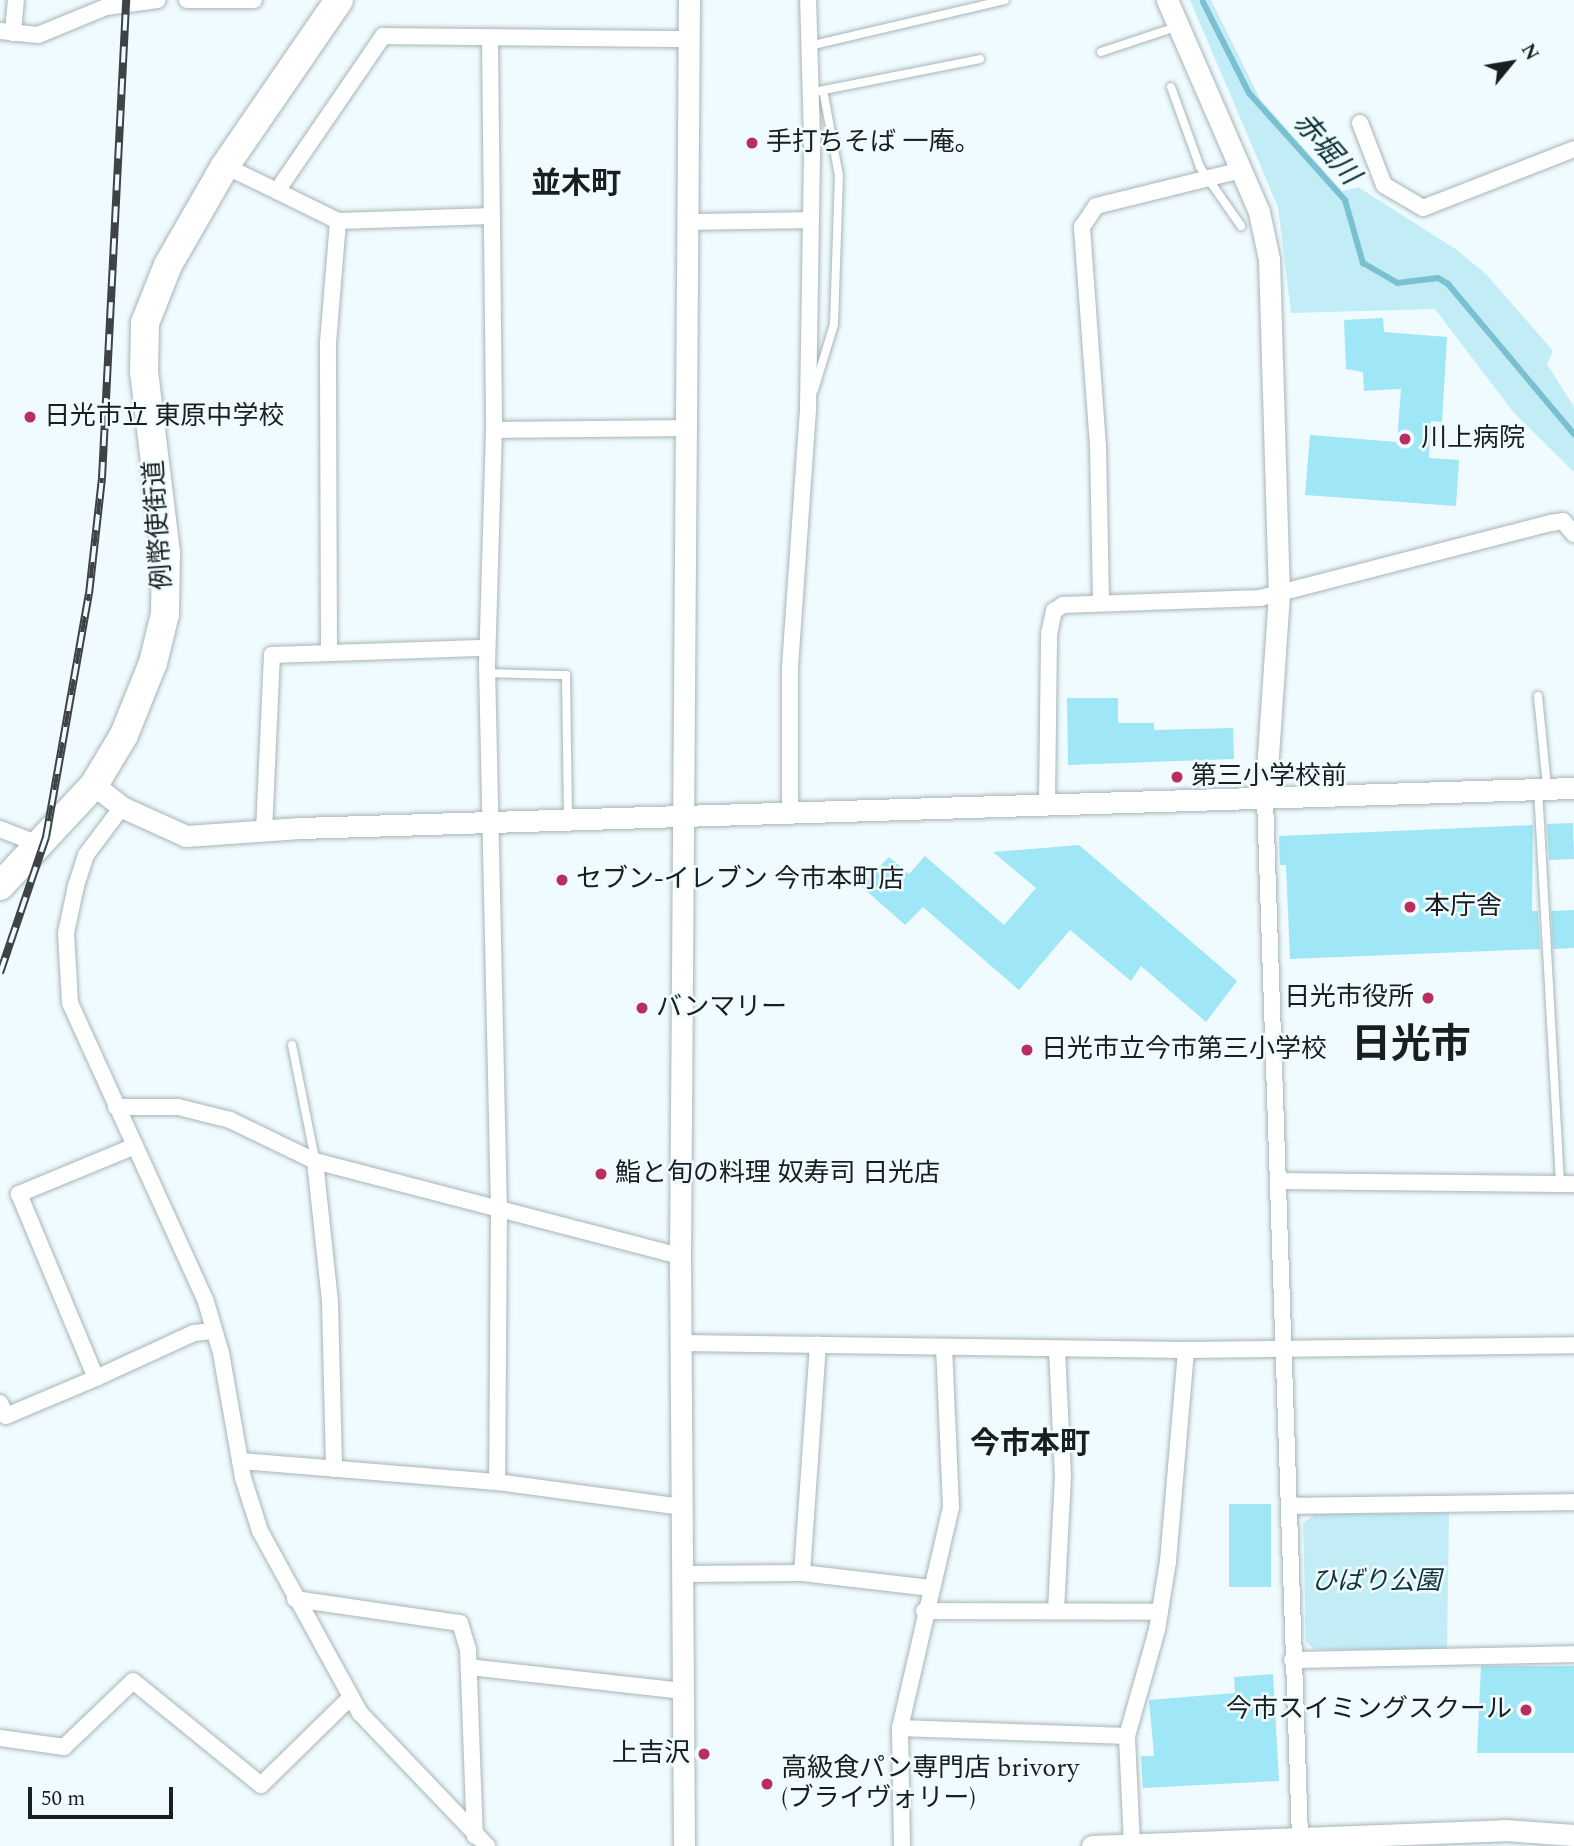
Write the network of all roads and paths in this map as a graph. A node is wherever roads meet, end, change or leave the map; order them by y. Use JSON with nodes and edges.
{"nodes":[{"id":1,"x":16,"y":0,"type":"edge"},
{"id":2,"x":158,"y":0,"type":"edge"},
{"id":3,"x":187,"y":0,"type":"edge"},
{"id":4,"x":254,"y":0,"type":"edge"},
{"id":5,"x":339,"y":0,"type":"edge"},
{"id":6,"x":690,"y":0,"type":"edge"},
{"id":7,"x":808,"y":0,"type":"edge"},
{"id":8,"x":1005,"y":0,"type":"edge"},
{"id":9,"x":1167,"y":0,"type":"edge"},
{"id":10,"x":1179,"y":26,"type":"junction"},
{"id":11,"x":6,"y":32,"type":"edge"},
{"id":12,"x":490,"y":37,"type":"junction"},
{"id":13,"x":689,"y":39,"type":"junction"},
{"id":14,"x":809,"y":46,"type":"junction"},
{"id":15,"x":1101,"y":52,"type":"dead end"},
{"id":16,"x":981,"y":59,"type":"dead end"},
{"id":17,"x":1171,"y":87,"type":"dead end"},
{"id":18,"x":817,"y":91,"type":"junction"},
{"id":19,"x":1360,"y":123,"type":"dead end"},
{"id":20,"x":1574,"y":149,"type":"edge"},
{"id":21,"x":225,"y":166,"type":"junction"},
{"id":22,"x":1242,"y":170,"type":"junction"},
{"id":23,"x":1208,"y":181,"type":"junction"},
{"id":24,"x":277,"y":191,"type":"junction"},
{"id":25,"x":492,"y":216,"type":"junction"},
{"id":26,"x":810,"y":220,"type":"junction"},
{"id":27,"x":338,"y":221,"type":"junction"},
{"id":28,"x":688,"y":222,"type":"junction"},
{"id":29,"x":1241,"y":226,"type":"dead end"},
{"id":30,"x":808,"y":408,"type":"junction"},
{"id":31,"x":687,"y":428,"type":"junction"},
{"id":32,"x":494,"y":430,"type":"junction"},
{"id":33,"x":1574,"y":534,"type":"edge"},
{"id":34,"x":1279,"y":594,"type":"junction"},
{"id":35,"x":1101,"y":601,"type":"junction"},
{"id":36,"x":487,"y":648,"type":"junction"},
{"id":37,"x":329,"y":650,"type":"junction"},
{"id":38,"x":487,"y":673,"type":"junction"},
{"id":39,"x":1538,"y":696,"type":"dead end"},
{"id":40,"x":94,"y":785,"type":"junction"},
{"id":41,"x":1574,"y":788,"type":"edge"},
{"id":42,"x":1543,"y":789,"type":"junction"},
{"id":43,"x":1265,"y":799,"type":"junction"},
{"id":44,"x":1047,"y":803,"type":"junction"},
{"id":45,"x":122,"y":807,"type":"junction"},
{"id":46,"x":790,"y":814,"type":"junction"},
{"id":47,"x":685,"y":816,"type":"junction"},
{"id":48,"x":568,"y":820,"type":"junction"},
{"id":49,"x":489,"y":821,"type":"junction"},
{"id":50,"x":264,"y":831,"type":"junction"},
{"id":51,"x":3,"y":837,"type":"edge"},
{"id":52,"x":38,"y":844,"type":"junction"},
{"id":53,"x":0,"y":886,"type":"edge"},
{"id":54,"x":292,"y":1045,"type":"dead end"},
{"id":55,"x":116,"y":1107,"type":"junction"},
{"id":56,"x":135,"y":1146,"type":"junction"},
{"id":57,"x":315,"y":1161,"type":"junction"},
{"id":58,"x":1282,"y":1181,"type":"junction"},
{"id":59,"x":1567,"y":1184,"type":"edge"},
{"id":60,"x":499,"y":1210,"type":"junction"},
{"id":61,"x":680,"y":1256,"type":"junction"},
{"id":62,"x":214,"y":1331,"type":"junction"},
{"id":63,"x":682,"y":1343,"type":"junction"},
{"id":64,"x":818,"y":1345,"type":"junction"},
{"id":65,"x":1574,"y":1345,"type":"edge"},
{"id":66,"x":944,"y":1347,"type":"junction"},
{"id":67,"x":1287,"y":1349,"type":"junction"},
{"id":68,"x":1057,"y":1350,"type":"junction"},
{"id":69,"x":1186,"y":1350,"type":"junction"},
{"id":70,"x":96,"y":1378,"type":"junction"},
{"id":71,"x":0,"y":1403,"type":"edge"},
{"id":72,"x":240,"y":1461,"type":"junction"},
{"id":73,"x":334,"y":1469,"type":"junction"},
{"id":74,"x":497,"y":1482,"type":"junction"},
{"id":75,"x":1574,"y":1502,"type":"edge"},
{"id":76,"x":1290,"y":1506,"type":"junction"},
{"id":77,"x":683,"y":1507,"type":"junction"},
{"id":78,"x":802,"y":1573,"type":"junction"},
{"id":79,"x":683,"y":1574,"type":"junction"},
{"id":80,"x":931,"y":1588,"type":"junction"},
{"id":81,"x":295,"y":1599,"type":"junction"},
{"id":82,"x":1056,"y":1610,"type":"junction"},
{"id":83,"x":924,"y":1611,"type":"junction"},
{"id":84,"x":1160,"y":1612,"type":"junction"},
{"id":85,"x":1574,"y":1654,"type":"edge"},
{"id":86,"x":1292,"y":1660,"type":"junction"},
{"id":87,"x":469,"y":1667,"type":"junction"},
{"id":88,"x":682,"y":1691,"type":"junction"},
{"id":89,"x":351,"y":1697,"type":"junction"},
{"id":90,"x":900,"y":1728,"type":"junction"},
{"id":91,"x":1127,"y":1736,"type":"junction"},
{"id":92,"x":0,"y":1738,"type":"edge"},
{"id":93,"x":1574,"y":1835,"type":"edge"},
{"id":94,"x":1300,"y":1837,"type":"junction"},
{"id":95,"x":1442,"y":1839,"type":"edge"},
{"id":96,"x":481,"y":1841,"type":"edge"},
{"id":97,"x":1132,"y":1844,"type":"junction"},
{"id":98,"x":684,"y":1846,"type":"edge"},
{"id":99,"x":902,"y":1846,"type":"edge"},
{"id":100,"x":1092,"y":1846,"type":"edge"}],
"edges":[{"from":1,"to":11,"type":"street"},
{"from":2,"to":11,"type":"street"},
{"from":3,"to":4,"type":"street"},
{"from":5,"to":21,"type":"highway","name":"例幣使街道"},
{"from":6,"to":13,"type":"street"},
{"from":7,"to":14,"type":"street"},
{"from":8,"to":14,"type":"lane"},
{"from":9,"to":10,"type":"street"},
{"from":10,"to":15,"type":"lane"},
{"from":10,"to":22,"type":"street"},
{"from":12,"to":13,"type":"street"},
{"from":12,"to":24,"type":"street"},
{"from":12,"to":25,"type":"street"},
{"from":13,"to":28,"type":"street"},
{"from":14,"to":18,"type":"street"},
{"from":16,"to":18,"type":"lane"},
{"from":17,"to":23,"type":"lane"},
{"from":18,"to":26,"type":"street"},
{"from":18,"to":30,"type":"lane"},
{"from":19,"to":20,"type":"street"},
{"from":21,"to":24,"type":"street"},
{"from":21,"to":40,"type":"highway","name":"例幣使街道"},
{"from":22,"to":23,"type":"street"},
{"from":22,"to":34,"type":"street"},
{"from":23,"to":29,"type":"lane"},
{"from":23,"to":35,"type":"street"},
{"from":24,"to":27,"type":"street"},
{"from":25,"to":27,"type":"street"},
{"from":25,"to":32,"type":"street"},
{"from":26,"to":28,"type":"street"},
{"from":26,"to":30,"type":"street"},
{"from":27,"to":37,"type":"street"},
{"from":28,"to":31,"type":"street"},
{"from":30,"to":46,"type":"street"},
{"from":31,"to":32,"type":"street"},
{"from":31,"to":47,"type":"street"},
{"from":32,"to":36,"type":"street"},
{"from":33,"to":34,"type":"street"},
{"from":34,"to":35,"type":"street"},
{"from":34,"to":43,"type":"street"},
{"from":35,"to":44,"type":"street"},
{"from":36,"to":37,"type":"street"},
{"from":36,"to":38,"type":"street"},
{"from":37,"to":50,"type":"street"},
{"from":38,"to":48,"type":"lane"},
{"from":38,"to":49,"type":"street"},
{"from":39,"to":42,"type":"lane"},
{"from":40,"to":45,"type":"street"},
{"from":40,"to":52,"type":"highway","name":"例幣使街道"},
{"from":41,"to":42,"type":"street"},
{"from":42,"to":43,"type":"street"},
{"from":42,"to":59,"type":"lane"},
{"from":43,"to":44,"type":"street"},
{"from":43,"to":58,"type":"street"},
{"from":44,"to":46,"type":"street"},
{"from":45,"to":50,"type":"street"},
{"from":45,"to":55,"type":"street"},
{"from":46,"to":47,"type":"street"},
{"from":47,"to":48,"type":"street"},
{"from":47,"to":61,"type":"street"},
{"from":48,"to":49,"type":"street"},
{"from":49,"to":50,"type":"street"},
{"from":49,"to":60,"type":"street"},
{"from":51,"to":52,"type":"street"},
{"from":52,"to":53,"type":"highway","name":"例幣使街道"},
{"from":54,"to":57,"type":"lane"},
{"from":55,"to":56,"type":"street"},
{"from":55,"to":57,"type":"street"},
{"from":56,"to":62,"type":"street"},
{"from":56,"to":70,"type":"street"},
{"from":57,"to":60,"type":"street"},
{"from":57,"to":73,"type":"street"},
{"from":58,"to":59,"type":"street"},
{"from":58,"to":67,"type":"street"},
{"from":60,"to":61,"type":"street"},
{"from":60,"to":74,"type":"street"},
{"from":61,"to":63,"type":"street"},
{"from":62,"to":70,"type":"street"},
{"from":62,"to":72,"type":"street"},
{"from":63,"to":64,"type":"street"},
{"from":63,"to":77,"type":"street"},
{"from":64,"to":66,"type":"street"},
{"from":64,"to":78,"type":"street"},
{"from":65,"to":67,"type":"street"},
{"from":66,"to":68,"type":"street"},
{"from":66,"to":80,"type":"street"},
{"from":67,"to":69,"type":"street"},
{"from":67,"to":76,"type":"street"},
{"from":68,"to":69,"type":"street"},
{"from":68,"to":82,"type":"street"},
{"from":69,"to":84,"type":"street"},
{"from":70,"to":71,"type":"street"},
{"from":72,"to":73,"type":"street"},
{"from":72,"to":81,"type":"street"},
{"from":73,"to":74,"type":"street"},
{"from":74,"to":77,"type":"street"},
{"from":75,"to":76,"type":"street"},
{"from":76,"to":86,"type":"street"},
{"from":77,"to":79,"type":"street"},
{"from":78,"to":79,"type":"street"},
{"from":78,"to":80,"type":"street"},
{"from":79,"to":88,"type":"street"},
{"from":80,"to":83,"type":"street"},
{"from":81,"to":87,"type":"street"},
{"from":81,"to":89,"type":"street"},
{"from":82,"to":83,"type":"street"},
{"from":82,"to":84,"type":"street"},
{"from":83,"to":90,"type":"street"},
{"from":84,"to":91,"type":"street"},
{"from":85,"to":86,"type":"street"},
{"from":86,"to":94,"type":"street"},
{"from":87,"to":88,"type":"street"},
{"from":87,"to":96,"type":"street"},
{"from":88,"to":98,"type":"street"},
{"from":89,"to":92,"type":"street"},
{"from":89,"to":96,"type":"street"},
{"from":90,"to":91,"type":"street"},
{"from":90,"to":99,"type":"street"},
{"from":91,"to":97,"type":"street"},
{"from":93,"to":95,"type":"street"},
{"from":94,"to":95,"type":"street"},
{"from":94,"to":97,"type":"street"},
{"from":97,"to":100,"type":"street"}]}
